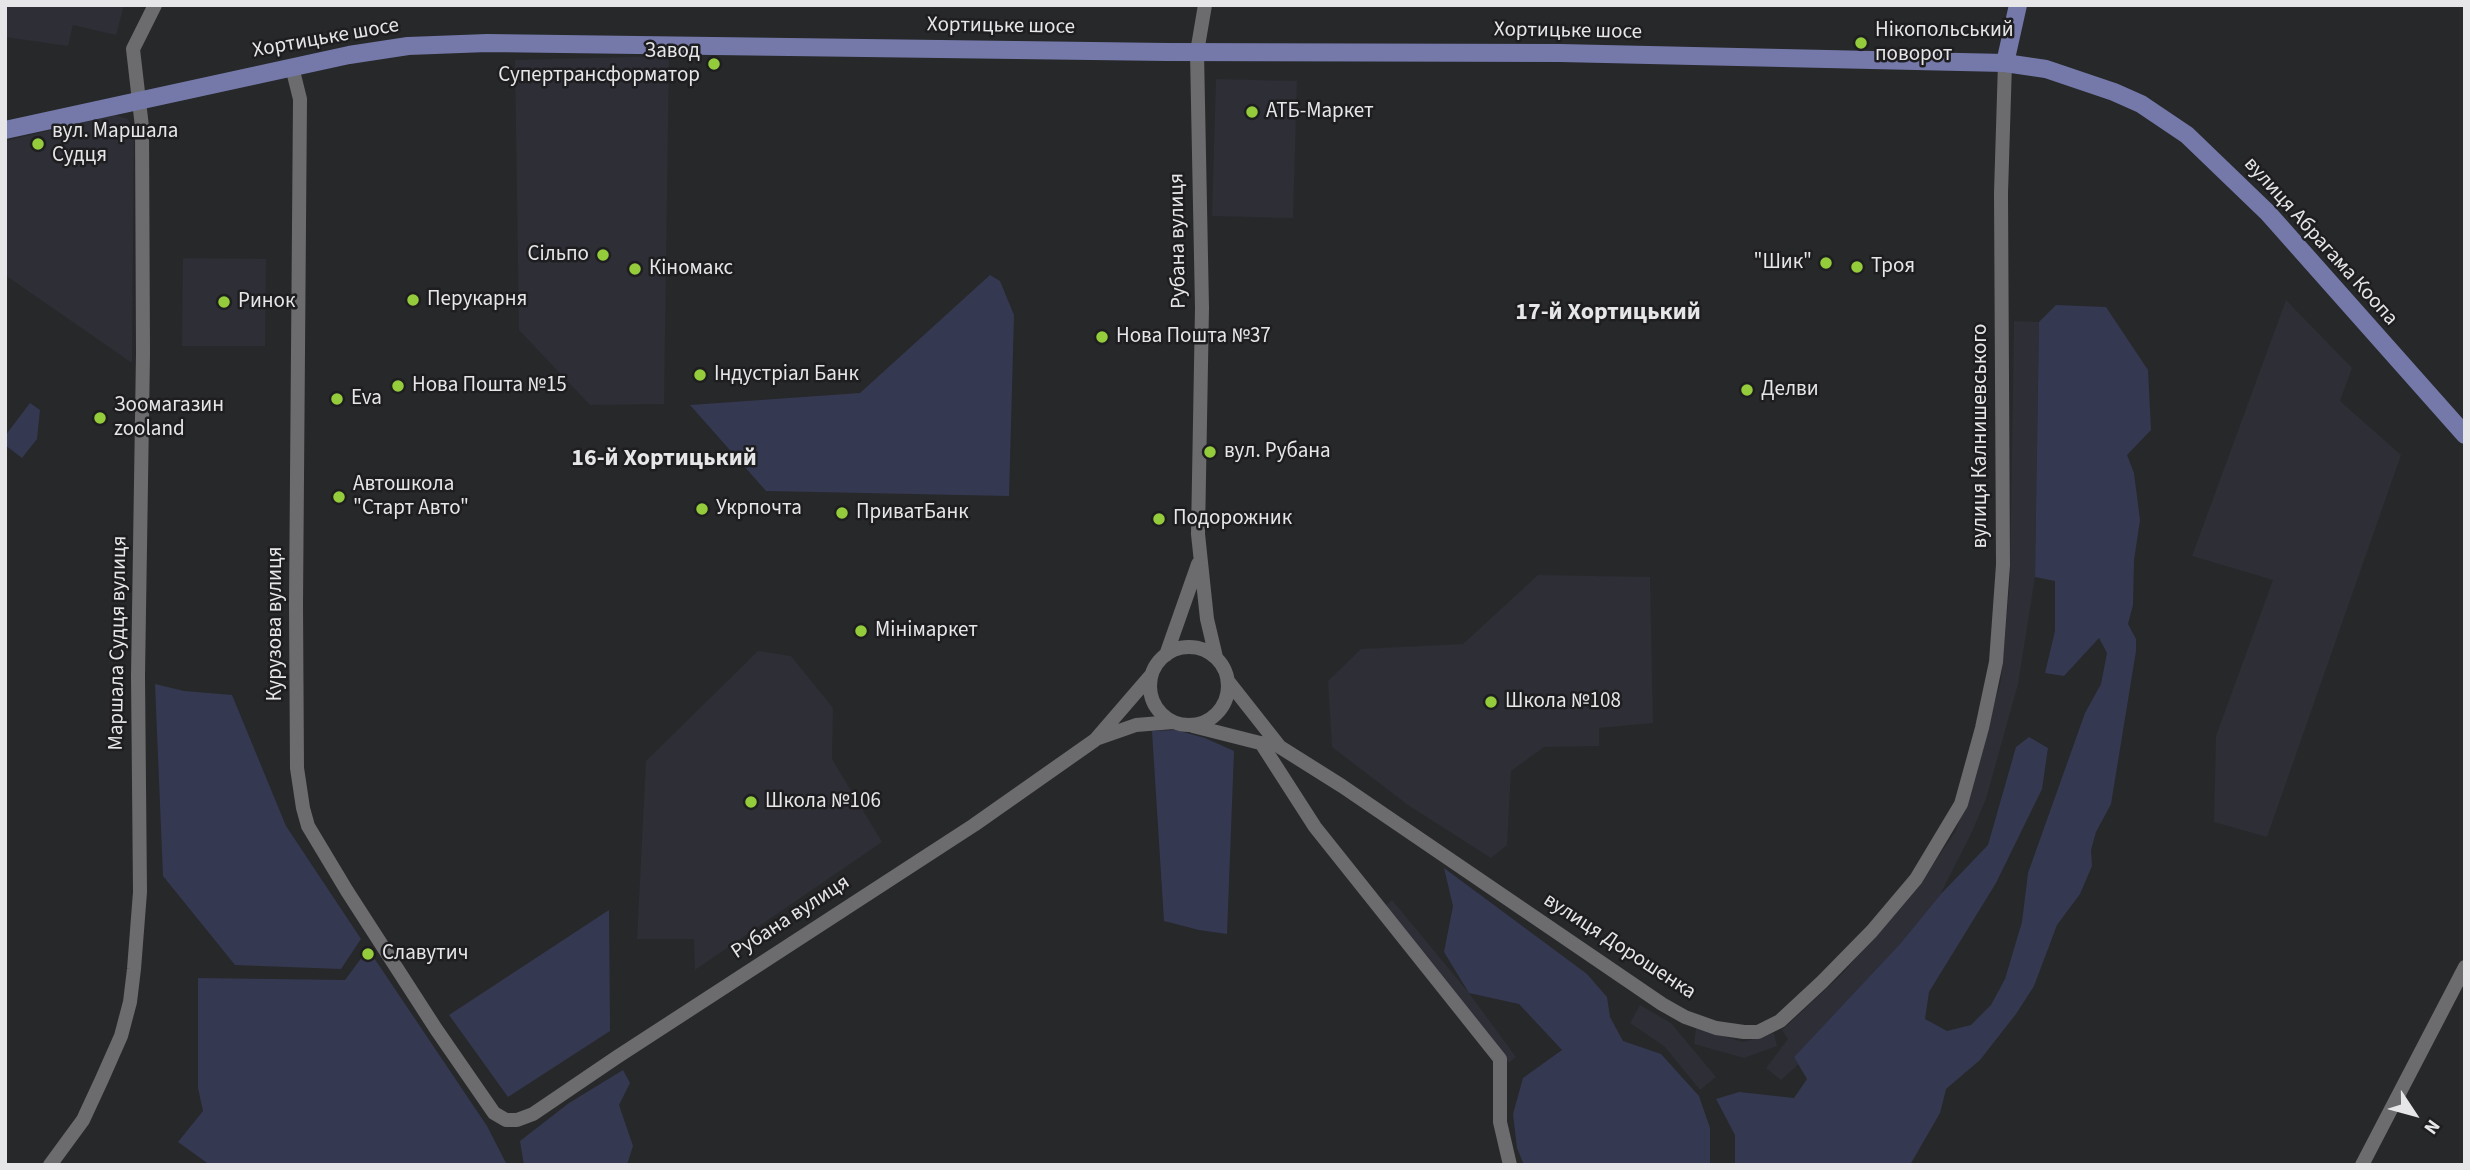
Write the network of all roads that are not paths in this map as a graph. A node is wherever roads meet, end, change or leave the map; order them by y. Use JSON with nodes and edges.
{"nodes":[{"id":1,"x":155,"y":5,"type":"edge"},
{"id":2,"x":1205,"y":5,"type":"edge"},
{"id":3,"x":2018,"y":5,"type":"edge"},
{"id":4,"x":1197,"y":52,"type":"junction"},
{"id":5,"x":2005,"y":63,"type":"junction"},
{"id":6,"x":292,"y":67,"type":"junction"},
{"id":7,"x":138,"y":101,"type":"junction"},
{"id":8,"x":5,"y":130,"type":"edge"},
{"id":9,"x":2465,"y":435,"type":"edge"},
{"id":10,"x":1199,"y":561,"type":"junction"},
{"id":11,"x":1166,"y":655,"type":"junction"},
{"id":12,"x":1216,"y":657,"type":"junction"},
{"id":13,"x":1152,"y":674,"type":"junction"},
{"id":14,"x":1228,"y":681,"type":"junction"},
{"id":15,"x":1173,"y":722,"type":"junction"},
{"id":16,"x":1189,"y":725,"type":"junction"},
{"id":17,"x":1095,"y":740,"type":"junction"},
{"id":18,"x":1261,"y":743,"type":"junction"},
{"id":19,"x":1280,"y":747,"type":"junction"},
{"id":20,"x":1961,"y":804,"type":"joint"},
{"id":21,"x":2465,"y":967,"type":"edge"},
{"id":22,"x":506,"y":1120,"type":"joint"},
{"id":23,"x":50,"y":1165,"type":"edge"},
{"id":24,"x":1510,"y":1165,"type":"edge"},
{"id":25,"x":2362,"y":1165,"type":"edge"}],
"edges":[{"from":1,"to":7,"type":"street","name":"Маршала Судця вулиця"},
{"from":2,"to":4,"type":"street","name":"Рубана вулиця"},
{"from":3,"to":5,"type":"main road"},
{"from":4,"to":5,"type":"main road","name":"Хортицьке шосе"},
{"from":4,"to":6,"type":"main road","name":"Хортицьке шосе"},
{"from":4,"to":10,"type":"street","name":"Рубана вулиця"},
{"from":5,"to":9,"type":"main road","name":"вулиця Абрагама Коопа"},
{"from":5,"to":20,"type":"street","name":"вулиця Калнишевського"},
{"from":6,"to":7,"type":"main road","name":"Хортицьке шосе"},
{"from":6,"to":22,"type":"street","name":"Курузова вулиця"},
{"from":7,"to":8,"type":"main road","name":"Хортицьке шосе"},
{"from":7,"to":23,"type":"street","name":"Маршала Судця вулиця"},
{"from":10,"to":11,"type":"street","name":"Рубана вулиця"},
{"from":10,"to":12,"type":"street","name":"Рубана вулиця"},
{"from":11,"to":12,"type":"street"},
{"from":11,"to":13,"type":"street"},
{"from":12,"to":14,"type":"street"},
{"from":13,"to":15,"type":"street"},
{"from":13,"to":17,"type":"street","name":"Рубана вулиця"},
{"from":14,"to":16,"type":"street"},
{"from":14,"to":19,"type":"street","name":"вулиця Дорошенка"},
{"from":15,"to":16,"type":"street"},
{"from":15,"to":17,"type":"street","name":"Рубана вулиця"},
{"from":16,"to":18,"type":"street","name":"вулиця Дорошенка"},
{"from":17,"to":22,"type":"street","name":"Рубана вулиця"},
{"from":18,"to":19,"type":"street","name":"вулиця Дорошенка"},
{"from":18,"to":24,"type":"street"},
{"from":19,"to":20,"type":"street","name":"вулиця Дорошенка"},
{"from":21,"to":25,"type":"street"}]}
